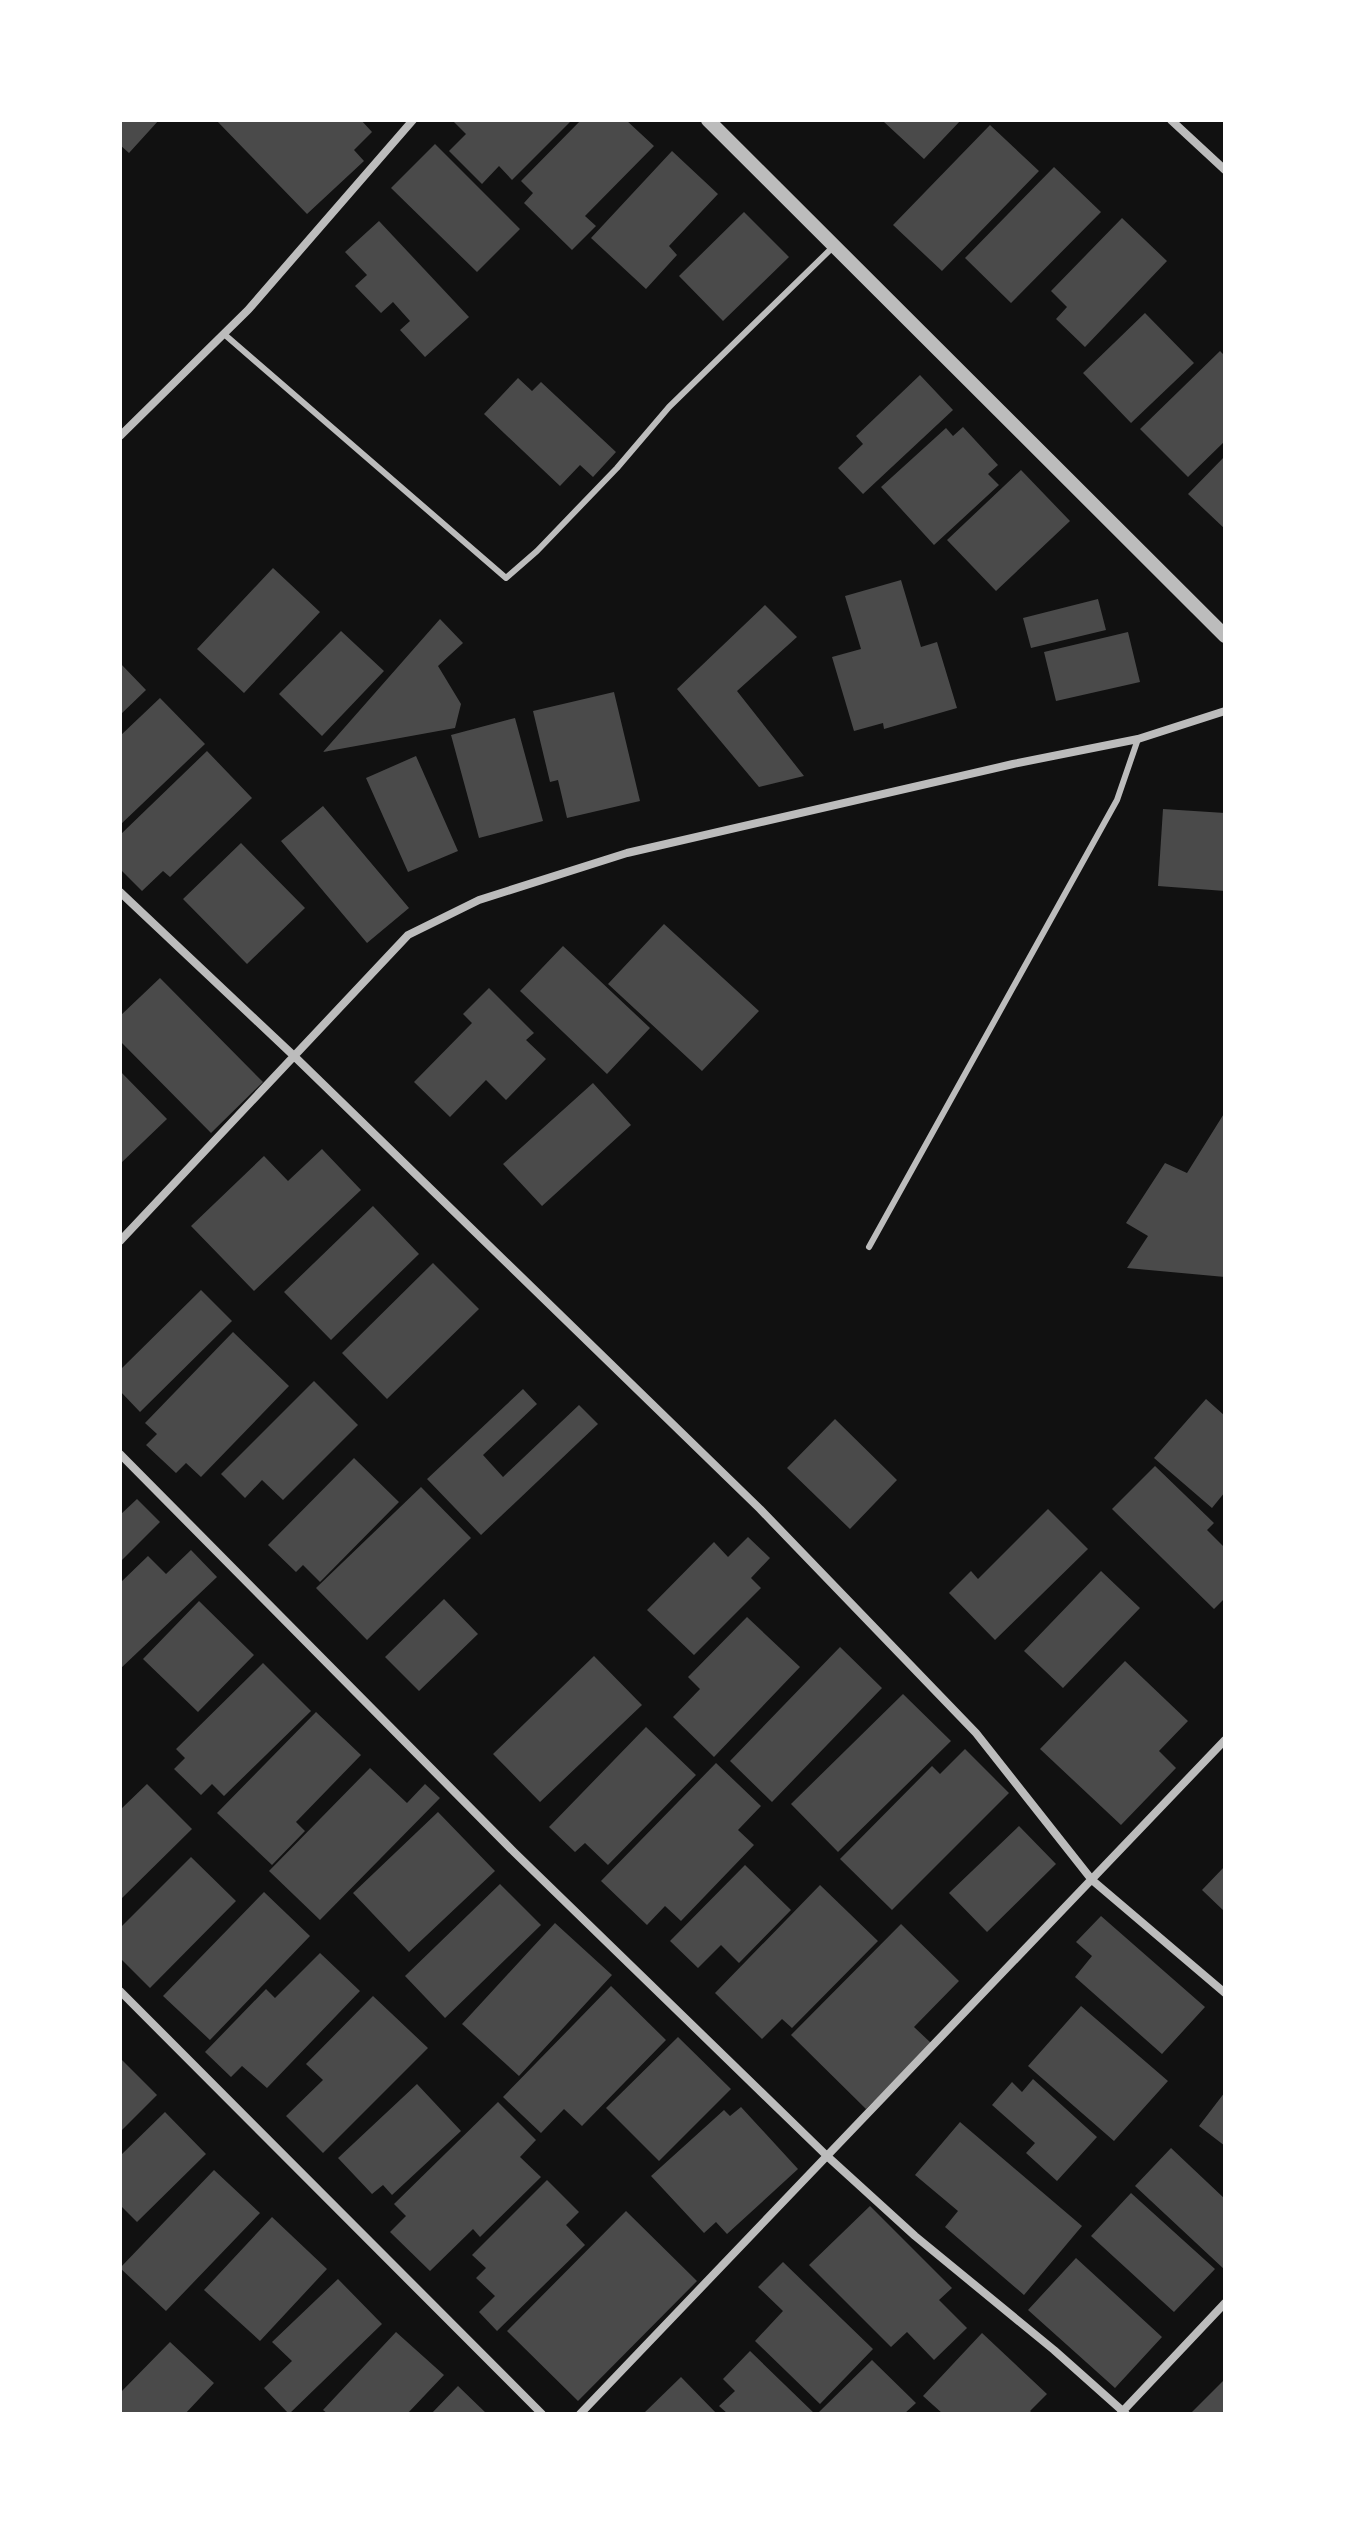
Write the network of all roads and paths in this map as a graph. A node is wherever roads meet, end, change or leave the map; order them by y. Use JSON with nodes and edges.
{"nodes":[{"id":1,"x":413,"y":120,"type":"edge"},
{"id":2,"x":708,"y":120,"type":"edge"},
{"id":3,"x":1171,"y":120,"type":"edge"},
{"id":4,"x":1225,"y":170,"type":"edge"},
{"id":5,"x":834,"y":246,"type":"junction"},
{"id":6,"x":224,"y":334,"type":"junction"},
{"id":7,"x":120,"y":436,"type":"edge"},
{"id":8,"x":1225,"y":636,"type":"edge"},
{"id":9,"x":1225,"y":711,"type":"edge"},
{"id":10,"x":1138,"y":739,"type":"junction"},
{"id":11,"x":120,"y":892,"type":"edge"},
{"id":12,"x":294,"y":1056,"type":"junction"},
{"id":13,"x":120,"y":1241,"type":"edge"},
{"id":14,"x":869,"y":1247,"type":"dead end"},
{"id":15,"x":120,"y":1454,"type":"edge"},
{"id":16,"x":1225,"y":1740,"type":"edge"},
{"id":17,"x":1092,"y":1880,"type":"junction"},
{"id":18,"x":120,"y":1991,"type":"edge"},
{"id":19,"x":1225,"y":1993,"type":"edge"},
{"id":20,"x":827,"y":2156,"type":"junction"},
{"id":21,"x":1225,"y":2303,"type":"edge"},
{"id":22,"x":1123,"y":2413,"type":"edge"},
{"id":23,"x":542,"y":2414,"type":"edge"},
{"id":24,"x":580,"y":2414,"type":"edge"}],
"edges":[{"from":1,"to":6,"type":"street"},
{"from":2,"to":5,"type":"street"},
{"from":3,"to":4,"type":"street"},
{"from":5,"to":6,"type":"lane"},
{"from":5,"to":8,"type":"street"},
{"from":6,"to":7,"type":"street"},
{"from":9,"to":10,"type":"street"},
{"from":10,"to":12,"type":"street"},
{"from":10,"to":14,"type":"lane"},
{"from":11,"to":12,"type":"street"},
{"from":12,"to":13,"type":"street"},
{"from":12,"to":17,"type":"street"},
{"from":15,"to":20,"type":"street"},
{"from":16,"to":17,"type":"street"},
{"from":17,"to":19,"type":"street"},
{"from":17,"to":20,"type":"street"},
{"from":18,"to":23,"type":"street"},
{"from":20,"to":22,"type":"street"},
{"from":20,"to":24,"type":"street"},
{"from":21,"to":22,"type":"street"}]}
